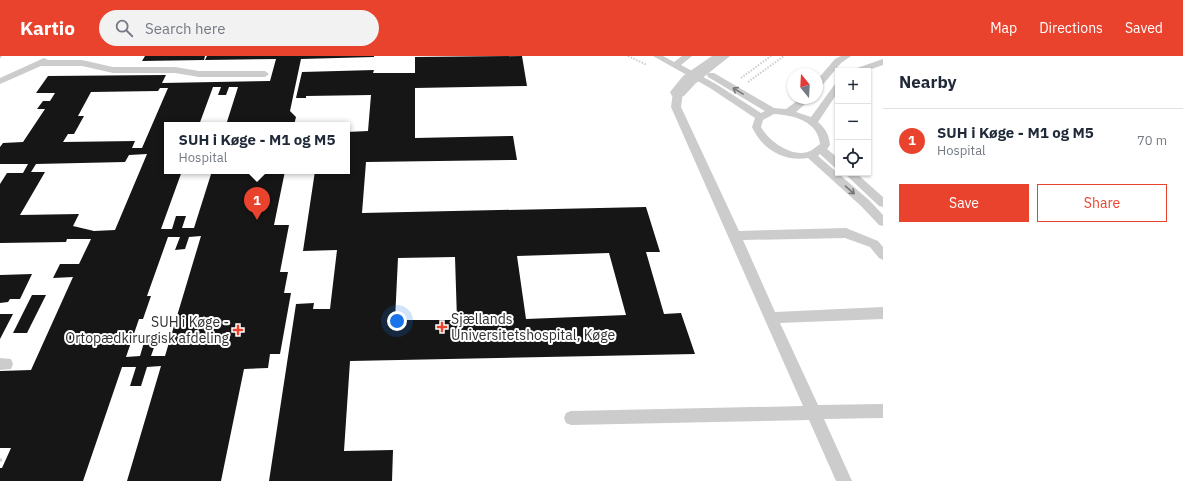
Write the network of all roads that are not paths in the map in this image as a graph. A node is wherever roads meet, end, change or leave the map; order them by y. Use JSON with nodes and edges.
{"nodes":[{"id":1,"x":57,"y":56,"type":"edge"},
{"id":2,"x":657,"y":56,"type":"edge"},
{"id":3,"x":722,"y":56,"type":"edge"},
{"id":4,"x":847,"y":56,"type":"edge"},
{"id":5,"x":680,"y":59,"type":"edge"},
{"id":6,"x":883,"y":62,"type":"edge"},
{"id":7,"x":38,"y":63,"type":"junction"},
{"id":8,"x":866,"y":68,"type":"edge"},
{"id":9,"x":699,"y":73,"type":"junction"},
{"id":10,"x":265,"y":74,"type":"dead end"},
{"id":11,"x":823,"y":79,"type":"edge"},
{"id":12,"x":0,"y":80,"type":"edge"},
{"id":13,"x":835,"y":90,"type":"edge"},
{"id":14,"x":678,"y":92,"type":"joint"},
{"id":15,"x":799,"y":104,"type":"edge"},
{"id":16,"x":772,"y":111,"type":"junction"},
{"id":17,"x":789,"y":112,"type":"junction"},
{"id":18,"x":759,"y":116,"type":"junction"},
{"id":19,"x":814,"y":123,"type":"junction"},
{"id":20,"x":822,"y":150,"type":"junction"},
{"id":21,"x":811,"y":155,"type":"junction"},
{"id":22,"x":835,"y":161,"type":"edge"},
{"id":23,"x":852,"y":176,"type":"edge"},
{"id":24,"x":883,"y":203,"type":"edge"},
{"id":25,"x":883,"y":222,"type":"edge"},
{"id":26,"x":735,"y":236,"type":"junction"},
{"id":27,"x":883,"y":255,"type":"edge"},
{"id":28,"x":883,"y":313,"type":"edge"},
{"id":29,"x":771,"y":318,"type":"junction"},
{"id":30,"x":883,"y":411,"type":"edge"},
{"id":31,"x":814,"y":413,"type":"junction"},
{"id":32,"x":571,"y":418,"type":"dead end"},
{"id":33,"x":844,"y":481,"type":"edge"}],
"edges":[{"from":1,"to":7,"type":"lane"},
{"from":2,"to":5,"type":"lane"},
{"from":3,"to":9,"type":"street"},
{"from":4,"to":11,"type":"lane"},
{"from":5,"to":9,"type":"lane"},
{"from":6,"to":8,"type":"lane"},
{"from":7,"to":10,"type":"lane"},
{"from":7,"to":12,"type":"lane"},
{"from":9,"to":14,"type":"street"},
{"from":16,"to":9,"type":"lane","one_way":true},
{"from":9,"to":18,"type":"lane"},
{"from":13,"to":19,"type":"lane"},
{"from":14,"to":26,"type":"lane"},
{"from":15,"to":17,"type":"lane"},
{"from":16,"to":17,"type":"lane"},
{"from":16,"to":18,"type":"lane"},
{"from":17,"to":19,"type":"lane"},
{"from":18,"to":21,"type":"lane"},
{"from":19,"to":20,"type":"lane"},
{"from":20,"to":21,"type":"lane"},
{"from":20,"to":22,"type":"lane"},
{"from":21,"to":25,"type":"lane","one_way":true},
{"from":23,"to":24,"type":"lane"},
{"from":26,"to":27,"type":"lane"},
{"from":26,"to":29,"type":"lane"},
{"from":28,"to":29,"type":"lane"},
{"from":29,"to":31,"type":"lane"},
{"from":30,"to":31,"type":"lane"},
{"from":31,"to":32,"type":"lane"},
{"from":31,"to":33,"type":"lane"}]}
